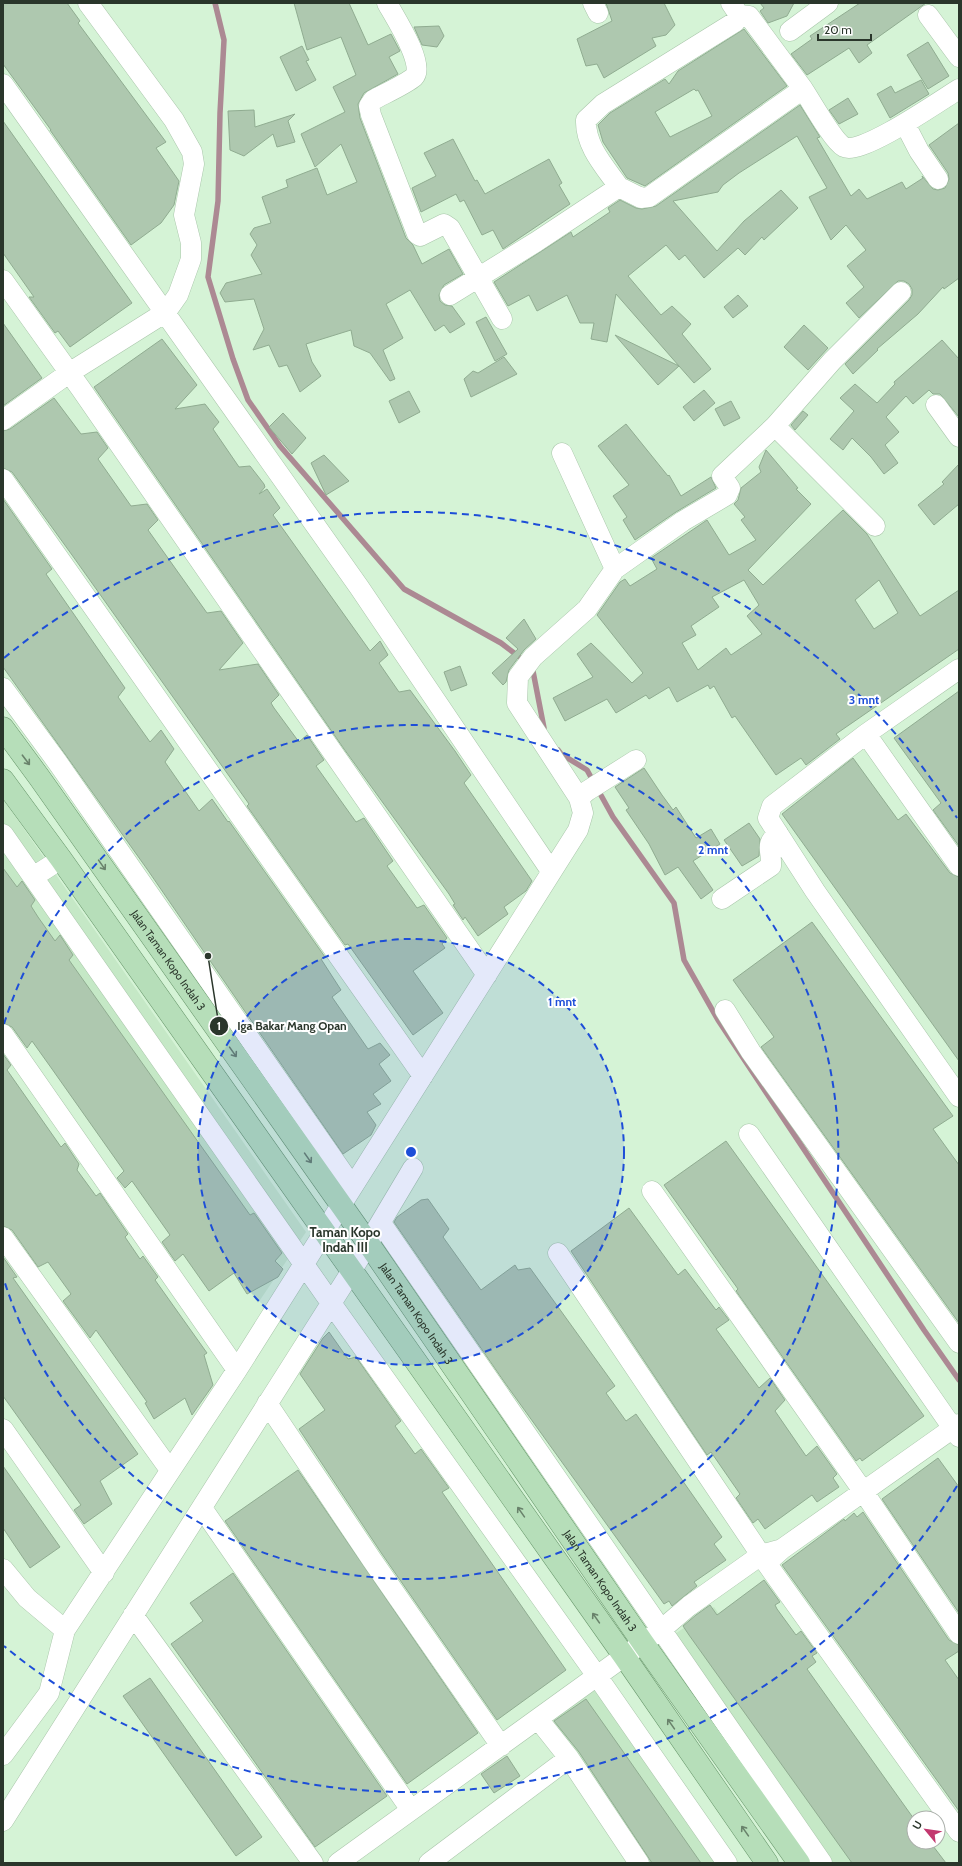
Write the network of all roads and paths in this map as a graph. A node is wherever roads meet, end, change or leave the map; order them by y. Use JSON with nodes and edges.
{"nodes":[{"id":1,"x":88,"y":3,"type":"edge"},
{"id":2,"x":387,"y":3,"type":"edge"},
{"id":3,"x":823,"y":4,"type":"edge"},
{"id":4,"x":735,"y":9,"type":"edge"},
{"id":5,"x":928,"y":15,"type":"dead end"},
{"id":6,"x":790,"y":31,"type":"dead end"},
{"id":7,"x":959,"y":57,"type":"edge"},
{"id":8,"x":3,"y":84,"type":"edge"},
{"id":9,"x":959,"y":89,"type":"edge"},
{"id":10,"x":803,"y":90,"type":"junction"},
{"id":11,"x":904,"y":124,"type":"junction"},
{"id":12,"x":938,"y":179,"type":"dead end"},
{"id":13,"x":619,"y":187,"type":"junction"},
{"id":14,"x":478,"y":278,"type":"junction"},
{"id":15,"x":3,"y":280,"type":"edge"},
{"id":16,"x":901,"y":292,"type":"dead end"},
{"id":17,"x":450,"y":295,"type":"dead end"},
{"id":18,"x":166,"y":312,"type":"junction"},
{"id":19,"x":502,"y":319,"type":"dead end"},
{"id":20,"x":69,"y":373,"type":"junction"},
{"id":21,"x":936,"y":405,"type":"dead end"},
{"id":22,"x":3,"y":420,"type":"edge"},
{"id":23,"x":775,"y":426,"type":"junction"},
{"id":24,"x":959,"y":437,"type":"edge"},
{"id":25,"x":562,"y":452,"type":"dead end"},
{"id":26,"x":3,"y":479,"type":"edge"},
{"id":27,"x":875,"y":526,"type":"dead end"},
{"id":28,"x":615,"y":569,"type":"junction"},
{"id":29,"x":959,"y":670,"type":"edge"},
{"id":30,"x":3,"y":688,"type":"edge"},
{"id":31,"x":3,"y":728,"type":"edge"},
{"id":32,"x":866,"y":734,"type":"junction"},
{"id":33,"x":636,"y":760,"type":"dead end"},
{"id":34,"x":58,"y":764,"type":"junction"},
{"id":35,"x":39,"y":777,"type":"junction"},
{"id":36,"x":3,"y":780,"type":"edge"},
{"id":37,"x":583,"y":795,"type":"junction"},
{"id":38,"x":778,"y":833,"type":"junction"},
{"id":39,"x":3,"y":834,"type":"edge"},
{"id":40,"x":61,"y":859,"type":"junction"},
{"id":41,"x":959,"y":866,"type":"edge"},
{"id":42,"x":552,"y":871,"type":"junction"},
{"id":43,"x":33,"y":877,"type":"junction"},
{"id":44,"x":722,"y":899,"type":"dead end"},
{"id":45,"x":487,"y":975,"type":"junction"},
{"id":46,"x":725,"y":1010,"type":"dead end"},
{"id":47,"x":3,"y":1034,"type":"edge"},
{"id":48,"x":423,"y":1076,"type":"junction"},
{"id":49,"x":959,"y":1097,"type":"edge"},
{"id":50,"x":749,"y":1134,"type":"dead end"},
{"id":51,"x":413,"y":1168,"type":"dead end"},
{"id":52,"x":352,"y":1186,"type":"junction"},
{"id":53,"x":652,"y":1191,"type":"dead end"},
{"id":54,"x":341,"y":1205,"type":"junction"},
{"id":55,"x":381,"y":1223,"type":"junction"},
{"id":56,"x":324,"y":1233,"type":"junction"},
{"id":57,"x":3,"y":1237,"type":"edge"},
{"id":58,"x":368,"y":1243,"type":"junction"},
{"id":59,"x":558,"y":1254,"type":"dead end"},
{"id":60,"x":304,"y":1265,"type":"junction"},
{"id":61,"x":351,"y":1272,"type":"junction"},
{"id":62,"x":332,"y":1303,"type":"junction"},
{"id":63,"x":959,"y":1342,"type":"edge"},
{"id":64,"x":237,"y":1370,"type":"junction"},
{"id":65,"x":267,"y":1403,"type":"junction"},
{"id":66,"x":3,"y":1429,"type":"edge"},
{"id":67,"x":957,"y":1430,"type":"edge"},
{"id":68,"x":170,"y":1470,"type":"junction"},
{"id":69,"x":863,"y":1491,"type":"junction"},
{"id":70,"x":202,"y":1508,"type":"junction"},
{"id":71,"x":764,"y":1560,"type":"junction"},
{"id":72,"x":3,"y":1569,"type":"edge"},
{"id":73,"x":104,"y":1574,"type":"junction"},
{"id":74,"x":133,"y":1615,"type":"junction"},
{"id":75,"x":662,"y":1629,"type":"junction"},
{"id":76,"x":65,"y":1630,"type":"junction"},
{"id":77,"x":959,"y":1634,"type":"edge"},
{"id":78,"x":643,"y":1643,"type":"junction"},
{"id":79,"x":624,"y":1656,"type":"junction"},
{"id":80,"x":597,"y":1676,"type":"junction"},
{"id":81,"x":49,"y":1694,"type":"junction"},
{"id":82,"x":71,"y":1712,"type":"junction"},
{"id":83,"x":538,"y":1719,"type":"junction"},
{"id":84,"x":501,"y":1746,"type":"junction"},
{"id":85,"x":4,"y":1749,"type":"edge"},
{"id":86,"x":569,"y":1758,"type":"junction"},
{"id":87,"x":411,"y":1810,"type":"junction"},
{"id":88,"x":3,"y":1821,"type":"edge"},
{"id":89,"x":959,"y":1832,"type":"edge"},
{"id":90,"x":820,"y":1862,"type":"edge"},
{"id":91,"x":313,"y":1863,"type":"edge"},
{"id":92,"x":338,"y":1863,"type":"edge"},
{"id":93,"x":429,"y":1863,"type":"edge"},
{"id":94,"x":639,"y":1863,"type":"edge"},
{"id":95,"x":727,"y":1863,"type":"edge"},
{"id":96,"x":767,"y":1863,"type":"edge"},
{"id":97,"x":799,"y":1863,"type":"edge"}],
"edges":[{"from":1,"to":18,"type":"street"},
{"from":2,"to":14,"type":"street"},
{"from":3,"to":6,"type":"street"},
{"from":4,"to":10,"type":"street"},
{"from":4,"to":13,"type":"street"},
{"from":5,"to":7,"type":"street"},
{"from":8,"to":18,"type":"street"},
{"from":9,"to":11,"type":"street"},
{"from":10,"to":11,"type":"street"},
{"from":10,"to":13,"type":"street"},
{"from":11,"to":12,"type":"street"},
{"from":13,"to":14,"type":"street"},
{"from":14,"to":17,"type":"street"},
{"from":14,"to":19,"type":"street"},
{"from":15,"to":20,"type":"street"},
{"from":16,"to":23,"type":"street"},
{"from":18,"to":20,"type":"street"},
{"from":18,"to":42,"type":"street"},
{"from":20,"to":22,"type":"street"},
{"from":20,"to":45,"type":"street"},
{"from":21,"to":24,"type":"street"},
{"from":23,"to":27,"type":"street"},
{"from":23,"to":28,"type":"street"},
{"from":25,"to":28,"type":"street"},
{"from":26,"to":48,"type":"street"},
{"from":28,"to":37,"type":"street"},
{"from":29,"to":32,"type":"street"},
{"from":30,"to":34,"type":"street"},
{"from":31,"to":35,"type":"main road","name":"Jalan Taman Kopo Indah 3","one_way":true},
{"from":32,"to":38,"type":"street"},
{"from":32,"to":41,"type":"street"},
{"from":33,"to":37,"type":"street"},
{"from":34,"to":35,"type":"street"},
{"from":34,"to":52,"type":"street"},
{"from":35,"to":54,"type":"main road","name":"Jalan Taman Kopo Indah 3","one_way":true},
{"from":36,"to":40,"type":"main road"},
{"from":37,"to":42,"type":"street"},
{"from":38,"to":44,"type":"street"},
{"from":38,"to":49,"type":"street"},
{"from":39,"to":43,"type":"street"},
{"from":40,"to":43,"type":"street"},
{"from":40,"to":56,"type":"main road"},
{"from":42,"to":45,"type":"street"},
{"from":43,"to":60,"type":"street"},
{"from":45,"to":48,"type":"street"},
{"from":46,"to":63,"type":"street"},
{"from":47,"to":64,"type":"street"},
{"from":48,"to":52,"type":"street"},
{"from":50,"to":67,"type":"street"},
{"from":51,"to":55,"type":"street"},
{"from":52,"to":54,"type":"street"},
{"from":53,"to":69,"type":"street"},
{"from":54,"to":56,"type":"street"},
{"from":54,"to":58,"type":"main road","name":"Jalan Taman Kopo Indah 3"},
{"from":55,"to":58,"type":"street"},
{"from":55,"to":75,"type":"street"},
{"from":56,"to":60,"type":"street"},
{"from":56,"to":61,"type":"main road"},
{"from":57,"to":68,"type":"street"},
{"from":58,"to":61,"type":"street"},
{"from":58,"to":78,"type":"main road","name":"Jalan Taman Kopo Indah 3"},
{"from":59,"to":71,"type":"street"},
{"from":60,"to":62,"type":"street"},
{"from":60,"to":64,"type":"street"},
{"from":61,"to":62,"type":"street"},
{"from":79,"to":61,"type":"main road","one_way":true},
{"from":62,"to":65,"type":"street"},
{"from":62,"to":80,"type":"street"},
{"from":64,"to":68,"type":"street"},
{"from":65,"to":70,"type":"street"},
{"from":65,"to":84,"type":"street"},
{"from":66,"to":73,"type":"street"},
{"from":67,"to":69,"type":"street"},
{"from":68,"to":73,"type":"street"},
{"from":69,"to":71,"type":"street"},
{"from":69,"to":77,"type":"street"},
{"from":70,"to":74,"type":"street"},
{"from":70,"to":87,"type":"street"},
{"from":71,"to":75,"type":"street"},
{"from":71,"to":89,"type":"street"},
{"from":72,"to":76,"type":"street"},
{"from":73,"to":76,"type":"street"},
{"from":74,"to":82,"type":"street"},
{"from":74,"to":91,"type":"street"},
{"from":75,"to":78,"type":"street"},
{"from":75,"to":90,"type":"street"},
{"from":76,"to":81,"type":"street"},
{"from":78,"to":79,"type":"street"},
{"from":78,"to":97,"type":"main road","name":"Jalan Taman Kopo Indah 3"},
{"from":79,"to":80,"type":"street"},
{"from":96,"to":79,"type":"main road","one_way":true},
{"from":80,"to":83,"type":"street"},
{"from":80,"to":95,"type":"street"},
{"from":81,"to":82,"type":"street"},
{"from":81,"to":85,"type":"street"},
{"from":82,"to":88,"type":"street"},
{"from":83,"to":84,"type":"street"},
{"from":83,"to":86,"type":"street"},
{"from":84,"to":87,"type":"street"},
{"from":86,"to":93,"type":"street"},
{"from":86,"to":94,"type":"street"},
{"from":87,"to":92,"type":"street"}]}
